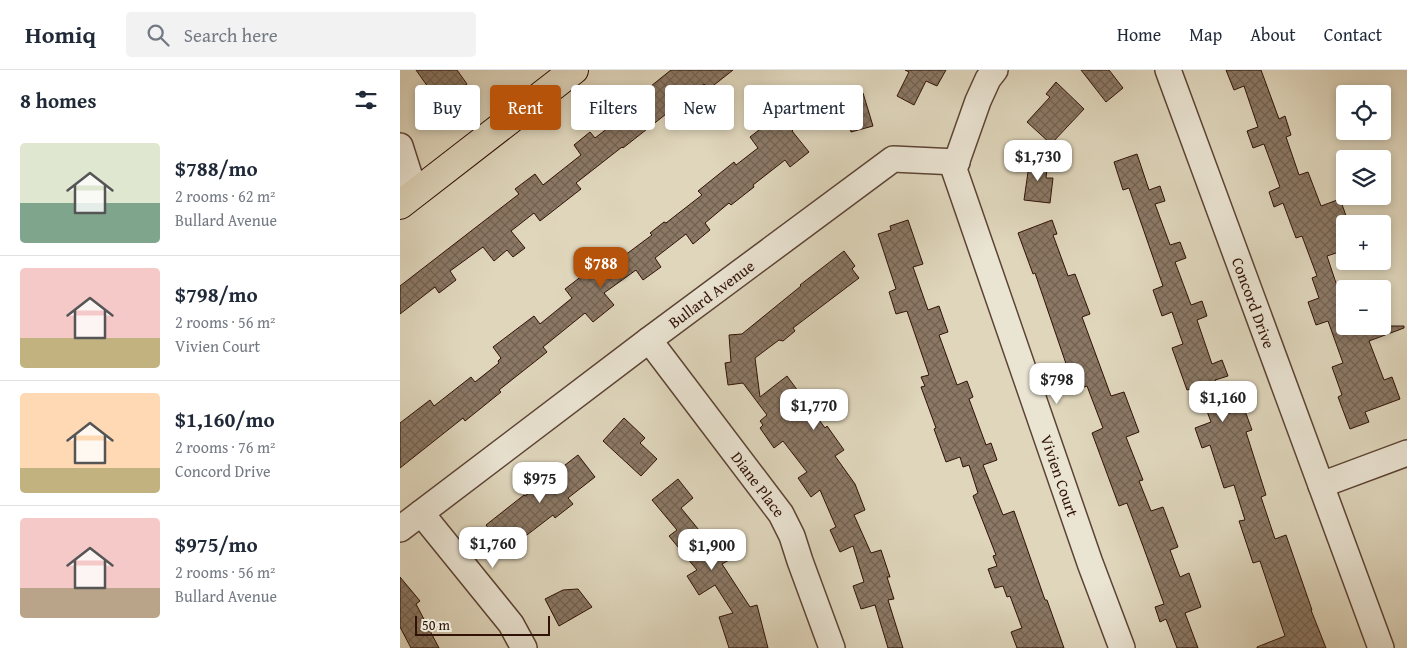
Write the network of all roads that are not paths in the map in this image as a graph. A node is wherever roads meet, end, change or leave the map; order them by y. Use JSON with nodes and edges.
{"nodes":[{"id":1,"x":574,"y":70,"type":"edge"},
{"id":2,"x":995,"y":70,"type":"edge"},
{"id":3,"x":1168,"y":70,"type":"edge"},
{"id":4,"x":400,"y":146,"type":"edge"},
{"id":5,"x":957,"y":162,"type":"junction"},
{"id":6,"x":408,"y":199,"type":"edge"},
{"id":7,"x":649,"y":340,"type":"junction"},
{"id":8,"x":1407,"y":453,"type":"edge"},
{"id":9,"x":1321,"y":486,"type":"junction"},
{"id":10,"x":421,"y":513,"type":"junction"},
{"id":11,"x":400,"y":529,"type":"edge"},
{"id":12,"x":524,"y":648,"type":"edge"},
{"id":13,"x":832,"y":648,"type":"edge"},
{"id":14,"x":1122,"y":648,"type":"edge"},
{"id":15,"x":1381,"y":648,"type":"edge"}],
"edges":[{"from":1,"to":6,"type":"main road"},
{"from":2,"to":5,"type":"street"},
{"from":3,"to":9,"type":"street","name":"Concord Drive"},
{"from":4,"to":6,"type":"street"},
{"from":5,"to":7,"type":"street","name":"Bullard Avenue"},
{"from":5,"to":14,"type":"street","name":"Vivien Court"},
{"from":7,"to":10,"type":"street","name":"Bullard Avenue"},
{"from":7,"to":13,"type":"street","name":"Diane Place"},
{"from":8,"to":9,"type":"street"},
{"from":9,"to":15,"type":"street","name":"Concord Drive"},
{"from":10,"to":11,"type":"street","name":"Bullard Avenue"},
{"from":10,"to":12,"type":"street"}]}
